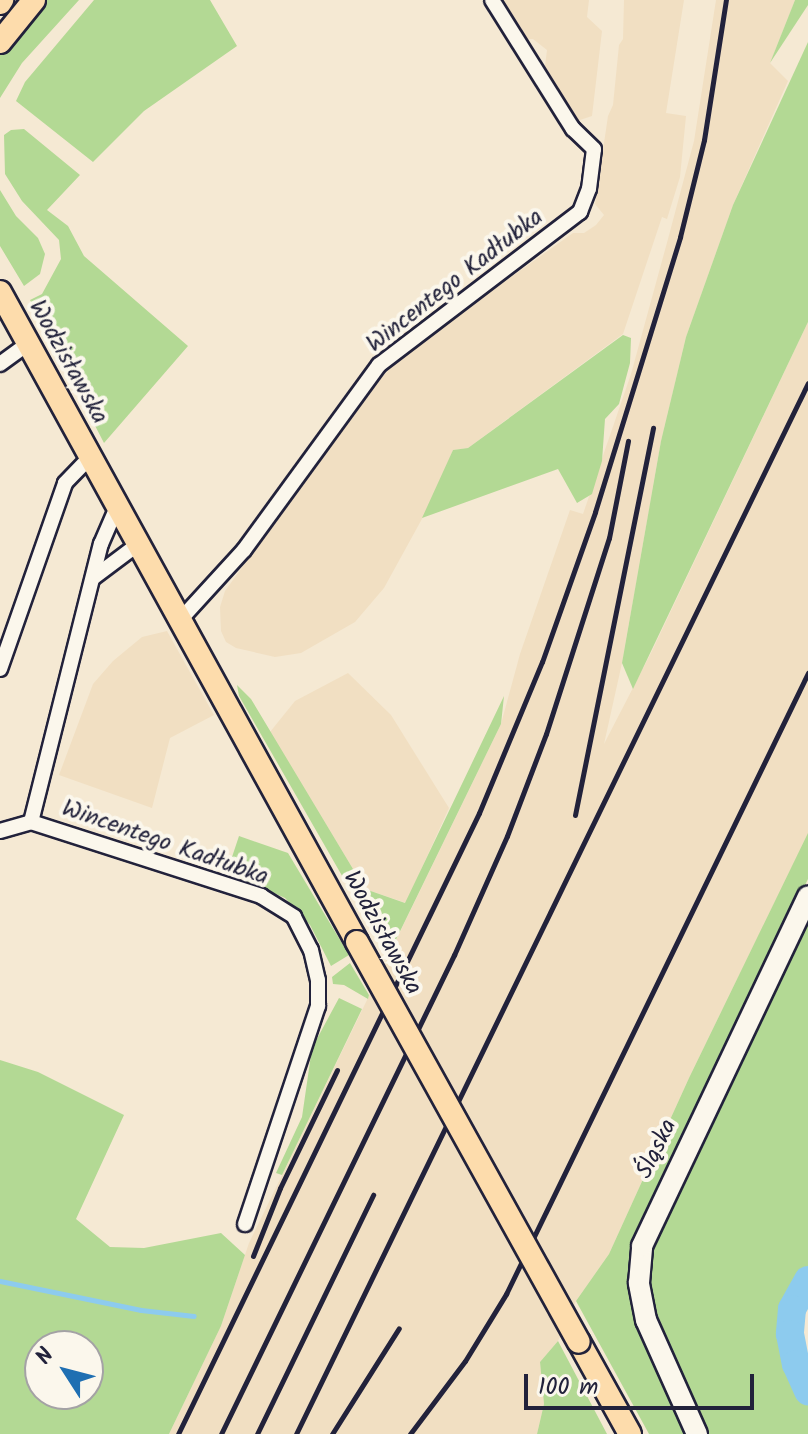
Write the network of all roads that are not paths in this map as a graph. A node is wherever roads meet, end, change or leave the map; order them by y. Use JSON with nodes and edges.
{"nodes":[{"id":1,"x":34,"y":0,"type":"edge"},
{"id":2,"x":492,"y":0,"type":"edge"},
{"id":3,"x":0,"y":42,"type":"edge"},
{"id":4,"x":0,"y":292,"type":"edge"},
{"id":5,"x":28,"y":344,"type":"junction"},
{"id":6,"x":0,"y":364,"type":"edge"},
{"id":7,"x":90,"y":457,"type":"junction"},
{"id":8,"x":117,"y":507,"type":"junction"},
{"id":9,"x":137,"y":545,"type":"junction"},
{"id":10,"x":93,"y":579,"type":"junction"},
{"id":11,"x":180,"y":620,"type":"junction"},
{"id":12,"x":0,"y":669,"type":"edge"},
{"id":13,"x":31,"y":822,"type":"junction"},
{"id":14,"x":0,"y":831,"type":"edge"},
{"id":15,"x":808,"y":896,"type":"edge"},
{"id":16,"x":245,"y":1224,"type":"dead end"},
{"id":17,"x":630,"y":1434,"type":"edge"},
{"id":18,"x":697,"y":1434,"type":"edge"}],
"edges":[{"from":1,"to":3,"type":"main road"},
{"from":2,"to":11,"type":"street","name":"Wincentego Kadłubka"},
{"from":4,"to":5,"type":"main road","name":"Wodzisławska"},
{"from":5,"to":6,"type":"street"},
{"from":5,"to":7,"type":"main road","name":"Wodzisławska"},
{"from":7,"to":8,"type":"main road","name":"Wodzisławska"},
{"from":7,"to":12,"type":"street","name":"Wodzisławska"},
{"from":8,"to":9,"type":"main road","name":"Wodzisławska"},
{"from":8,"to":10,"type":"street","name":"Wincentego Kadłubka"},
{"from":9,"to":10,"type":"street"},
{"from":9,"to":11,"type":"main road","name":"Wodzisławska"},
{"from":10,"to":13,"type":"street","name":"Wincentego Kadłubka"},
{"from":11,"to":17,"type":"main road","name":"Wodzisławska","bridge":true},
{"from":13,"to":14,"type":"street","name":"Wincentego Kadłubka"},
{"from":13,"to":16,"type":"street","name":"Wincentego Kadłubka"},
{"from":15,"to":18,"type":"street","name":"Śląska"}]}
